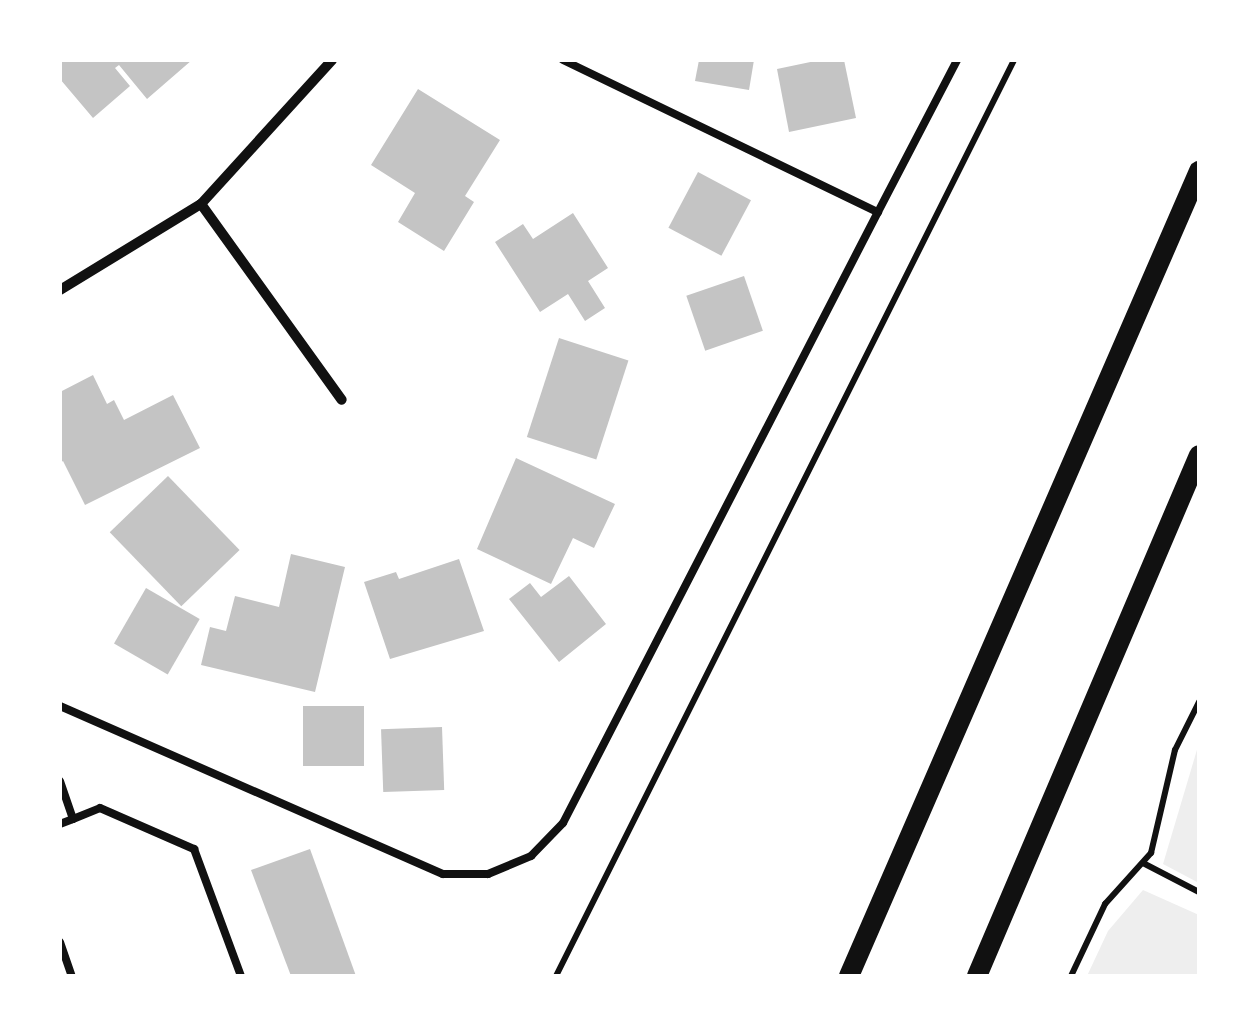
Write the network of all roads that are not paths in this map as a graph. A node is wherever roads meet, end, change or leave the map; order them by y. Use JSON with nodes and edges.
{"nodes":[{"id":1,"x":332,"y":60,"type":"edge"},
{"id":2,"x":563,"y":60,"type":"edge"},
{"id":3,"x":957,"y":60,"type":"edge"},
{"id":4,"x":1199,"y":171,"type":"edge"},
{"id":5,"x":202,"y":204,"type":"junction"},
{"id":6,"x":878,"y":212,"type":"junction"},
{"id":7,"x":60,"y":290,"type":"edge"},
{"id":8,"x":342,"y":400,"type":"dead end"},
{"id":9,"x":1199,"y":455,"type":"edge"},
{"id":10,"x":60,"y":706,"type":"edge"},
{"id":11,"x":60,"y":782,"type":"edge"},
{"id":12,"x":73,"y":818,"type":"junction"},
{"id":13,"x":60,"y":824,"type":"edge"},
{"id":14,"x":60,"y":942,"type":"edge"},
{"id":15,"x":72,"y":976,"type":"edge"},
{"id":16,"x":241,"y":976,"type":"edge"},
{"id":17,"x":849,"y":976,"type":"edge"},
{"id":18,"x":977,"y":976,"type":"edge"}],
"edges":[{"from":1,"to":5,"type":"street"},
{"from":2,"to":6,"type":"lane"},
{"from":3,"to":6,"type":"lane"},
{"from":4,"to":17,"type":"main road"},
{"from":5,"to":7,"type":"street"},
{"from":5,"to":8,"type":"street"},
{"from":6,"to":10,"type":"lane"},
{"from":9,"to":18,"type":"main road"},
{"from":11,"to":12,"type":"lane"},
{"from":12,"to":13,"type":"lane"},
{"from":12,"to":16,"type":"lane"},
{"from":14,"to":15,"type":"lane"}]}
